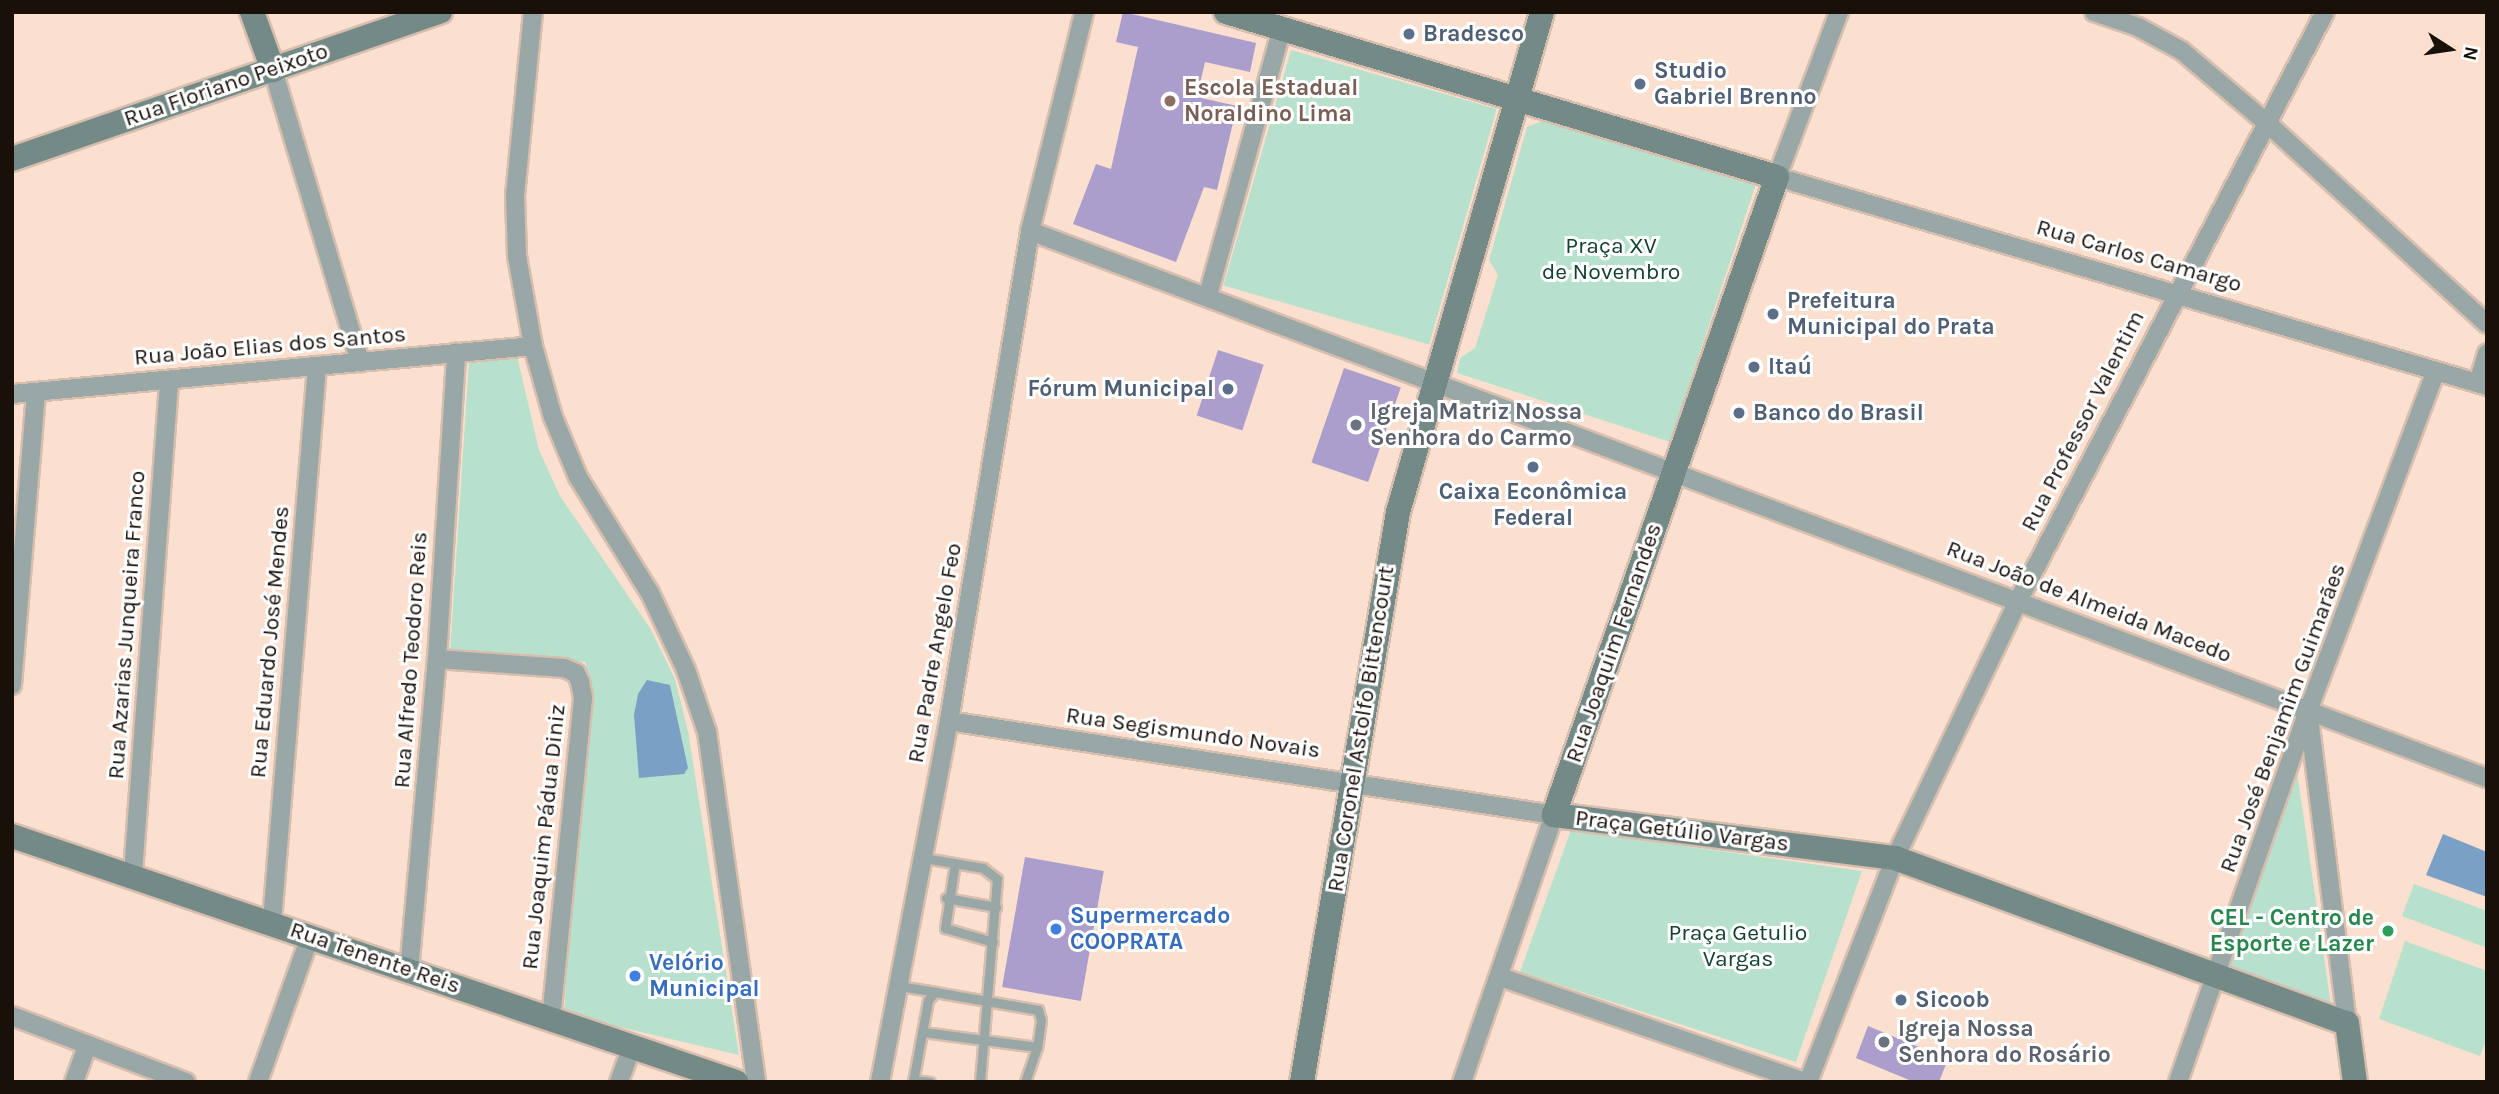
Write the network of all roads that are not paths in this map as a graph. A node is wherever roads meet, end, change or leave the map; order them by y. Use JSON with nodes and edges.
{"nodes":[{"id":1,"x":252,"y":12,"type":"edge"},
{"id":2,"x":440,"y":12,"type":"edge"},
{"id":3,"x":533,"y":12,"type":"edge"},
{"id":4,"x":1084,"y":12,"type":"edge"},
{"id":5,"x":1226,"y":12,"type":"edge"},
{"id":6,"x":1542,"y":12,"type":"edge"},
{"id":7,"x":1839,"y":12,"type":"edge"},
{"id":8,"x":2094,"y":12,"type":"edge"},
{"id":9,"x":2326,"y":12,"type":"edge"},
{"id":10,"x":1282,"y":29,"type":"junction"},
{"id":11,"x":272,"y":70,"type":"junction"},
{"id":12,"x":1517,"y":98,"type":"junction"},
{"id":13,"x":2267,"y":123,"type":"junction"},
{"id":14,"x":12,"y":159,"type":"edge"},
{"id":15,"x":1777,"y":177,"type":"junction"},
{"id":16,"x":1030,"y":231,"type":"junction"},
{"id":17,"x":2178,"y":292,"type":"junction"},
{"id":18,"x":1208,"y":295,"type":"junction"},
{"id":19,"x":2487,"y":324,"type":"edge"},
{"id":20,"x":533,"y":346,"type":"junction"},
{"id":21,"x":456,"y":353,"type":"junction"},
{"id":22,"x":2487,"y":353,"type":"edge"},
{"id":23,"x":360,"y":362,"type":"junction"},
{"id":24,"x":317,"y":366,"type":"junction"},
{"id":25,"x":2437,"y":371,"type":"junction"},
{"id":26,"x":1434,"y":379,"type":"junction"},
{"id":27,"x":169,"y":380,"type":"junction"},
{"id":28,"x":2482,"y":384,"type":"edge"},
{"id":29,"x":36,"y":392,"type":"junction"},
{"id":30,"x":12,"y":394,"type":"edge"},
{"id":31,"x":1675,"y":472,"type":"junction"},
{"id":32,"x":2018,"y":601,"type":"junction"},
{"id":33,"x":437,"y":659,"type":"junction"},
{"id":34,"x":12,"y":685,"type":"edge"},
{"id":35,"x":2308,"y":711,"type":"junction"},
{"id":36,"x":950,"y":721,"type":"junction"},
{"id":37,"x":2487,"y":778,"type":"edge"},
{"id":38,"x":1353,"y":781,"type":"junction"},
{"id":39,"x":1554,"y":815,"type":"junction"},
{"id":40,"x":12,"y":836,"type":"edge"},
{"id":41,"x":924,"y":858,"type":"junction"},
{"id":42,"x":1895,"y":858,"type":"junction"},
{"id":43,"x":955,"y":863,"type":"junction"},
{"id":44,"x":133,"y":873,"type":"junction"},
{"id":45,"x":946,"y":898,"type":"junction"},
{"id":46,"x":996,"y":907,"type":"junction"},
{"id":47,"x":272,"y":921,"type":"junction"},
{"id":48,"x":310,"y":937,"type":"junction"},
{"id":49,"x":993,"y":942,"type":"junction"},
{"id":50,"x":409,"y":971,"type":"junction"},
{"id":51,"x":2219,"y":973,"type":"junction"},
{"id":52,"x":1500,"y":977,"type":"junction"},
{"id":53,"x":899,"y":986,"type":"junction"},
{"id":54,"x":935,"y":992,"type":"junction"},
{"id":55,"x":987,"y":999,"type":"junction"},
{"id":56,"x":12,"y":1016,"type":"edge"},
{"id":57,"x":551,"y":1019,"type":"junction"},
{"id":58,"x":2347,"y":1023,"type":"junction"},
{"id":59,"x":923,"y":1032,"type":"junction"},
{"id":60,"x":984,"y":1039,"type":"junction"},
{"id":61,"x":87,"y":1046,"type":"junction"},
{"id":62,"x":632,"y":1046,"type":"junction"},
{"id":63,"x":1037,"y":1047,"type":"junction"},
{"id":64,"x":913,"y":1081,"type":"edge"},
{"id":65,"x":74,"y":1082,"type":"edge"},
{"id":66,"x":186,"y":1082,"type":"edge"},
{"id":67,"x":258,"y":1082,"type":"edge"},
{"id":68,"x":619,"y":1082,"type":"edge"},
{"id":69,"x":736,"y":1082,"type":"edge"},
{"id":70,"x":756,"y":1082,"type":"edge"},
{"id":71,"x":880,"y":1082,"type":"edge"},
{"id":72,"x":930,"y":1082,"type":"edge"},
{"id":73,"x":981,"y":1082,"type":"edge"},
{"id":74,"x":1025,"y":1082,"type":"edge"},
{"id":75,"x":1302,"y":1082,"type":"edge"},
{"id":76,"x":1462,"y":1082,"type":"edge"},
{"id":77,"x":1807,"y":1082,"type":"edge"},
{"id":78,"x":2178,"y":1082,"type":"edge"},
{"id":79,"x":2355,"y":1082,"type":"edge"}],
"edges":[{"from":1,"to":11,"type":"street"},
{"from":2,"to":11,"type":"street","name":"Rua Floriano Peixoto"},
{"from":3,"to":20,"type":"street"},
{"from":4,"to":16,"type":"street"},
{"from":5,"to":10,"type":"street"},
{"from":6,"to":12,"type":"street"},
{"from":7,"to":15,"type":"street"},
{"from":8,"to":13,"type":"street"},
{"from":9,"to":13,"type":"street","name":"Rua Professor Valentim"},
{"from":10,"to":12,"type":"street"},
{"from":10,"to":18,"type":"street"},
{"from":11,"to":14,"type":"street","name":"Rua Floriano Peixoto"},
{"from":11,"to":23,"type":"street"},
{"from":12,"to":15,"type":"street"},
{"from":12,"to":26,"type":"street"},
{"from":13,"to":17,"type":"street","name":"Rua Professor Valentim"},
{"from":13,"to":19,"type":"street"},
{"from":15,"to":17,"type":"street","name":"Rua Carlos Camargo"},
{"from":15,"to":31,"type":"street"},
{"from":16,"to":18,"type":"street"},
{"from":16,"to":36,"type":"street","name":"Rua Padre Angelo Feo"},
{"from":17,"to":25,"type":"street","name":"Rua Carlos Camargo"},
{"from":17,"to":32,"type":"street","name":"Rua Professor Valentim"},
{"from":18,"to":26,"type":"street"},
{"from":20,"to":21,"type":"street","name":"Rua João Elias dos Santos"},
{"from":20,"to":70,"type":"street"},
{"from":21,"to":23,"type":"street","name":"Rua João Elias dos Santos"},
{"from":21,"to":33,"type":"street","name":"Rua Alfredo Teodoro Reis"},
{"from":22,"to":28,"type":"street"},
{"from":23,"to":24,"type":"street","name":"Rua João Elias dos Santos"},
{"from":24,"to":27,"type":"street","name":"Rua João Elias dos Santos"},
{"from":24,"to":47,"type":"street","name":"Rua Eduardo José Mendes"},
{"from":25,"to":28,"type":"street","name":"Rua Carlos Camargo"},
{"from":25,"to":35,"type":"street","name":"Rua José Benjamim Guimarães"},
{"from":26,"to":31,"type":"street"},
{"from":26,"to":38,"type":"street","name":"Rua Coronel Astolfo Bittencourt"},
{"from":27,"to":29,"type":"street","name":"Rua João Elias dos Santos"},
{"from":27,"to":44,"type":"street","name":"Rua Azarias Junqueira Franco"},
{"from":29,"to":30,"type":"street","name":"Rua João Elias dos Santos"},
{"from":29,"to":34,"type":"street"},
{"from":31,"to":32,"type":"street","name":"Rua João de Almeida Macedo"},
{"from":31,"to":39,"type":"street","name":"Rua Joaquim Fernandes"},
{"from":32,"to":35,"type":"street","name":"Rua João de Almeida Macedo"},
{"from":32,"to":42,"type":"street","name":"Rua Professor Valentim"},
{"from":33,"to":50,"type":"street","name":"Rua Alfredo Teodoro Reis"},
{"from":33,"to":57,"type":"street","name":"Rua Joaquim Pádua Diniz"},
{"from":35,"to":37,"type":"street","name":"Rua João de Almeida Macedo"},
{"from":35,"to":51,"type":"street","name":"Rua José Benjamim Guimarães"},
{"from":35,"to":58,"type":"street"},
{"from":36,"to":38,"type":"street","name":"Rua Segismundo Novais"},
{"from":36,"to":41,"type":"street","name":"Rua Padre Angelo Feo"},
{"from":38,"to":39,"type":"street","name":"Rua Segismundo Novais"},
{"from":38,"to":75,"type":"street","name":"Rua Coronel Astolfo Bittencourt"},
{"from":39,"to":42,"type":"street","name":"Praça Getúlio Vargas"},
{"from":39,"to":52,"type":"street","name":"Praça Getúlio Vargas"},
{"from":40,"to":44,"type":"street","name":"Rua Tenente Reis"},
{"from":41,"to":43,"type":"lane"},
{"from":41,"to":53,"type":"street","name":"Rua Padre Angelo Feo"},
{"from":42,"to":51,"type":"street","name":"Praça Getúlio Vargas"},
{"from":42,"to":77,"type":"street"},
{"from":43,"to":45,"type":"lane"},
{"from":43,"to":46,"type":"lane"},
{"from":44,"to":47,"type":"street","name":"Rua Tenente Reis"},
{"from":45,"to":46,"type":"lane"},
{"from":45,"to":49,"type":"lane"},
{"from":46,"to":49,"type":"lane"},
{"from":47,"to":48,"type":"street","name":"Rua Tenente Reis"},
{"from":48,"to":50,"type":"street","name":"Rua Tenente Reis"},
{"from":48,"to":67,"type":"street"},
{"from":49,"to":55,"type":"lane"},
{"from":50,"to":57,"type":"street","name":"Rua Tenente Reis"},
{"from":51,"to":58,"type":"street","name":"Praça Getúlio Vargas"},
{"from":51,"to":78,"type":"street","name":"Rua José Benjamim Guimarães"},
{"from":52,"to":76,"type":"street","name":"Praça Getúlio Vargas"},
{"from":52,"to":77,"type":"street"},
{"from":53,"to":54,"type":"lane"},
{"from":53,"to":71,"type":"street","name":"Rua Padre Angelo Feo"},
{"from":54,"to":55,"type":"lane"},
{"from":54,"to":59,"type":"lane"},
{"from":55,"to":60,"type":"lane"},
{"from":55,"to":63,"type":"lane"},
{"from":56,"to":61,"type":"street"},
{"from":57,"to":62,"type":"street","name":"Rua Tenente Reis"},
{"from":58,"to":79,"type":"street"},
{"from":59,"to":60,"type":"lane"},
{"from":59,"to":64,"type":"lane"},
{"from":60,"to":63,"type":"lane"},
{"from":60,"to":73,"type":"lane"},
{"from":61,"to":65,"type":"street"},
{"from":61,"to":66,"type":"street"},
{"from":62,"to":68,"type":"street"},
{"from":62,"to":69,"type":"street","name":"Rua Tenente Reis"},
{"from":63,"to":74,"type":"lane"},
{"from":64,"to":72,"type":"lane"}]}
